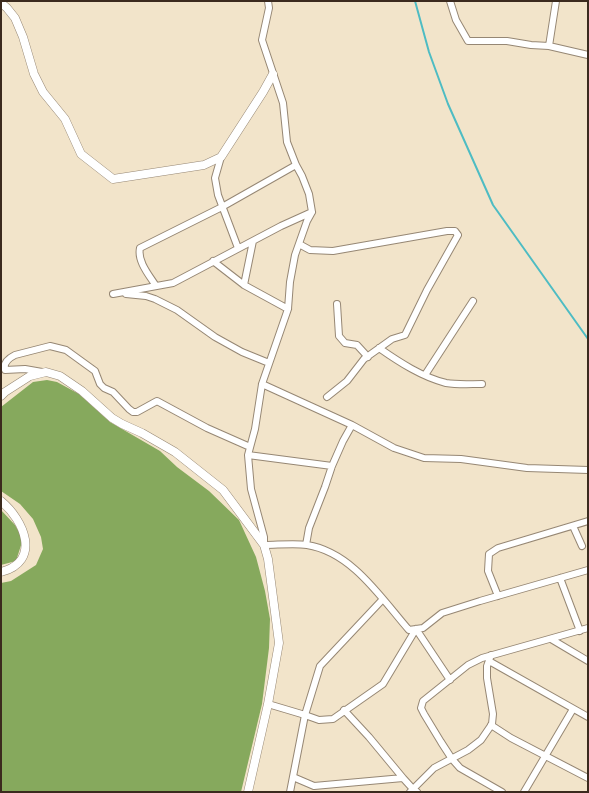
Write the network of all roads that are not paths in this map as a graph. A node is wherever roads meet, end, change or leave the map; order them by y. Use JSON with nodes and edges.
{"nodes":[{"id":1,"x":268,"y":1,"type":"edge"},
{"id":2,"x":450,"y":1,"type":"edge"},
{"id":3,"x":556,"y":1,"type":"edge"},
{"id":4,"x":1,"y":3,"type":"edge"},
{"id":5,"x":549,"y":46,"type":"junction"},
{"id":6,"x":588,"y":55,"type":"edge"},
{"id":7,"x":273,"y":74,"type":"junction"},
{"id":8,"x":221,"y":157,"type":"junction"},
{"id":9,"x":296,"y":165,"type":"junction"},
{"id":10,"x":222,"y":206,"type":"junction"},
{"id":11,"x":312,"y":212,"type":"junction"},
{"id":12,"x":253,"y":241,"type":"junction"},
{"id":13,"x":299,"y":244,"type":"junction"},
{"id":14,"x":238,"y":248,"type":"junction"},
{"id":15,"x":213,"y":261,"type":"junction"},
{"id":16,"x":244,"y":284,"type":"junction"},
{"id":17,"x":156,"y":286,"type":"junction"},
{"id":18,"x":473,"y":301,"type":"dead end"},
{"id":19,"x":337,"y":304,"type":"dead end"},
{"id":20,"x":288,"y":309,"type":"junction"},
{"id":21,"x":379,"y":348,"type":"junction"},
{"id":22,"x":368,"y":356,"type":"junction"},
{"id":23,"x":269,"y":363,"type":"junction"},
{"id":24,"x":46,"y":372,"type":"junction"},
{"id":25,"x":425,"y":375,"type":"junction"},
{"id":26,"x":262,"y":384,"type":"junction"},
{"id":27,"x":482,"y":384,"type":"dead end"},
{"id":28,"x":1,"y":396,"type":"edge"},
{"id":29,"x":327,"y":397,"type":"dead end"},
{"id":30,"x":352,"y":425,"type":"junction"},
{"id":31,"x":250,"y":448,"type":"junction"},
{"id":32,"x":248,"y":455,"type":"junction"},
{"id":33,"x":332,"y":466,"type":"junction"},
{"id":34,"x":588,"y":470,"type":"edge"},
{"id":35,"x":1,"y":501,"type":"edge"},
{"id":36,"x":588,"y":521,"type":"edge"},
{"id":37,"x":573,"y":526,"type":"junction"},
{"id":38,"x":264,"y":545,"type":"junction"},
{"id":39,"x":306,"y":545,"type":"junction"},
{"id":40,"x":582,"y":546,"type":"dead end"},
{"id":41,"x":588,"y":570,"type":"edge"},
{"id":42,"x":1,"y":572,"type":"edge"},
{"id":43,"x":560,"y":578,"type":"junction"},
{"id":44,"x":498,"y":596,"type":"junction"},
{"id":45,"x":383,"y":599,"type":"junction"},
{"id":46,"x":588,"y":628,"type":"edge"},
{"id":47,"x":416,"y":629,"type":"junction"},
{"id":48,"x":580,"y":631,"type":"junction"},
{"id":49,"x":551,"y":639,"type":"junction"},
{"id":50,"x":490,"y":658,"type":"junction"},
{"id":51,"x":588,"y":660,"type":"edge"},
{"id":52,"x":450,"y":680,"type":"junction"},
{"id":53,"x":268,"y":704,"type":"junction"},
{"id":54,"x":573,"y":709,"type":"junction"},
{"id":55,"x":344,"y":710,"type":"junction"},
{"id":56,"x":305,"y":715,"type":"junction"},
{"id":57,"x":587,"y":716,"type":"edge"},
{"id":58,"x":491,"y":725,"type":"junction"},
{"id":59,"x":545,"y":756,"type":"junction"},
{"id":60,"x":452,"y":759,"type":"junction"},
{"id":61,"x":293,"y":777,"type":"junction"},
{"id":62,"x":403,"y":778,"type":"junction"},
{"id":63,"x":588,"y":778,"type":"edge"},
{"id":64,"x":314,"y":786,"type":"junction"},
{"id":65,"x":413,"y":791,"type":"edge"},
{"id":66,"x":248,"y":792,"type":"edge"},
{"id":67,"x":290,"y":792,"type":"edge"},
{"id":68,"x":320,"y":792,"type":"edge"},
{"id":69,"x":502,"y":792,"type":"edge"},
{"id":70,"x":524,"y":792,"type":"edge"}],
"edges":[{"from":1,"to":7,"type":"street"},
{"from":2,"to":5,"type":"street"},
{"from":3,"to":5,"type":"street"},
{"from":4,"to":8,"type":"street"},
{"from":5,"to":6,"type":"street"},
{"from":7,"to":8,"type":"street"},
{"from":7,"to":9,"type":"street"},
{"from":8,"to":10,"type":"street"},
{"from":9,"to":10,"type":"street"},
{"from":9,"to":11,"type":"street"},
{"from":10,"to":14,"type":"street"},
{"from":10,"to":17,"type":"street"},
{"from":11,"to":12,"type":"street"},
{"from":11,"to":13,"type":"street"},
{"from":12,"to":14,"type":"street"},
{"from":12,"to":16,"type":"street"},
{"from":13,"to":20,"type":"street"},
{"from":13,"to":21,"type":"street"},
{"from":14,"to":15,"type":"street"},
{"from":15,"to":16,"type":"street"},
{"from":15,"to":17,"type":"street"},
{"from":16,"to":20,"type":"street"},
{"from":17,"to":23,"type":"street"},
{"from":18,"to":25,"type":"street"},
{"from":19,"to":22,"type":"street"},
{"from":20,"to":23,"type":"street"},
{"from":21,"to":22,"type":"street"},
{"from":21,"to":25,"type":"street"},
{"from":22,"to":29,"type":"street"},
{"from":23,"to":26,"type":"street"},
{"from":24,"to":28,"type":"street"},
{"from":24,"to":31,"type":"street"},
{"from":24,"to":38,"type":"street"},
{"from":25,"to":27,"type":"street"},
{"from":26,"to":30,"type":"street"},
{"from":26,"to":31,"type":"street"},
{"from":30,"to":33,"type":"street"},
{"from":30,"to":34,"type":"street"},
{"from":31,"to":32,"type":"street"},
{"from":32,"to":33,"type":"street"},
{"from":32,"to":38,"type":"street"},
{"from":33,"to":39,"type":"street"},
{"from":35,"to":42,"type":"street"},
{"from":36,"to":37,"type":"street"},
{"from":37,"to":40,"type":"street"},
{"from":37,"to":44,"type":"street"},
{"from":38,"to":39,"type":"street"},
{"from":38,"to":53,"type":"street"},
{"from":39,"to":45,"type":"street"},
{"from":41,"to":43,"type":"street"},
{"from":43,"to":44,"type":"street"},
{"from":43,"to":48,"type":"street"},
{"from":44,"to":47,"type":"street"},
{"from":45,"to":47,"type":"street"},
{"from":45,"to":56,"type":"street"},
{"from":46,"to":48,"type":"street"},
{"from":47,"to":52,"type":"street"},
{"from":47,"to":55,"type":"street"},
{"from":48,"to":49,"type":"street"},
{"from":49,"to":50,"type":"street"},
{"from":49,"to":51,"type":"street"},
{"from":50,"to":52,"type":"street"},
{"from":50,"to":54,"type":"street"},
{"from":50,"to":58,"type":"street"},
{"from":52,"to":60,"type":"street"},
{"from":53,"to":56,"type":"street"},
{"from":53,"to":66,"type":"street"},
{"from":54,"to":57,"type":"street"},
{"from":54,"to":59,"type":"street"},
{"from":55,"to":56,"type":"street"},
{"from":55,"to":62,"type":"street"},
{"from":56,"to":61,"type":"street"},
{"from":58,"to":59,"type":"street"},
{"from":58,"to":60,"type":"street"},
{"from":59,"to":63,"type":"street"},
{"from":59,"to":70,"type":"street"},
{"from":60,"to":65,"type":"street"},
{"from":60,"to":69,"type":"street"},
{"from":61,"to":64,"type":"street"},
{"from":61,"to":67,"type":"street"},
{"from":62,"to":64,"type":"street"},
{"from":62,"to":65,"type":"street"},
{"from":64,"to":68,"type":"street"}]}
